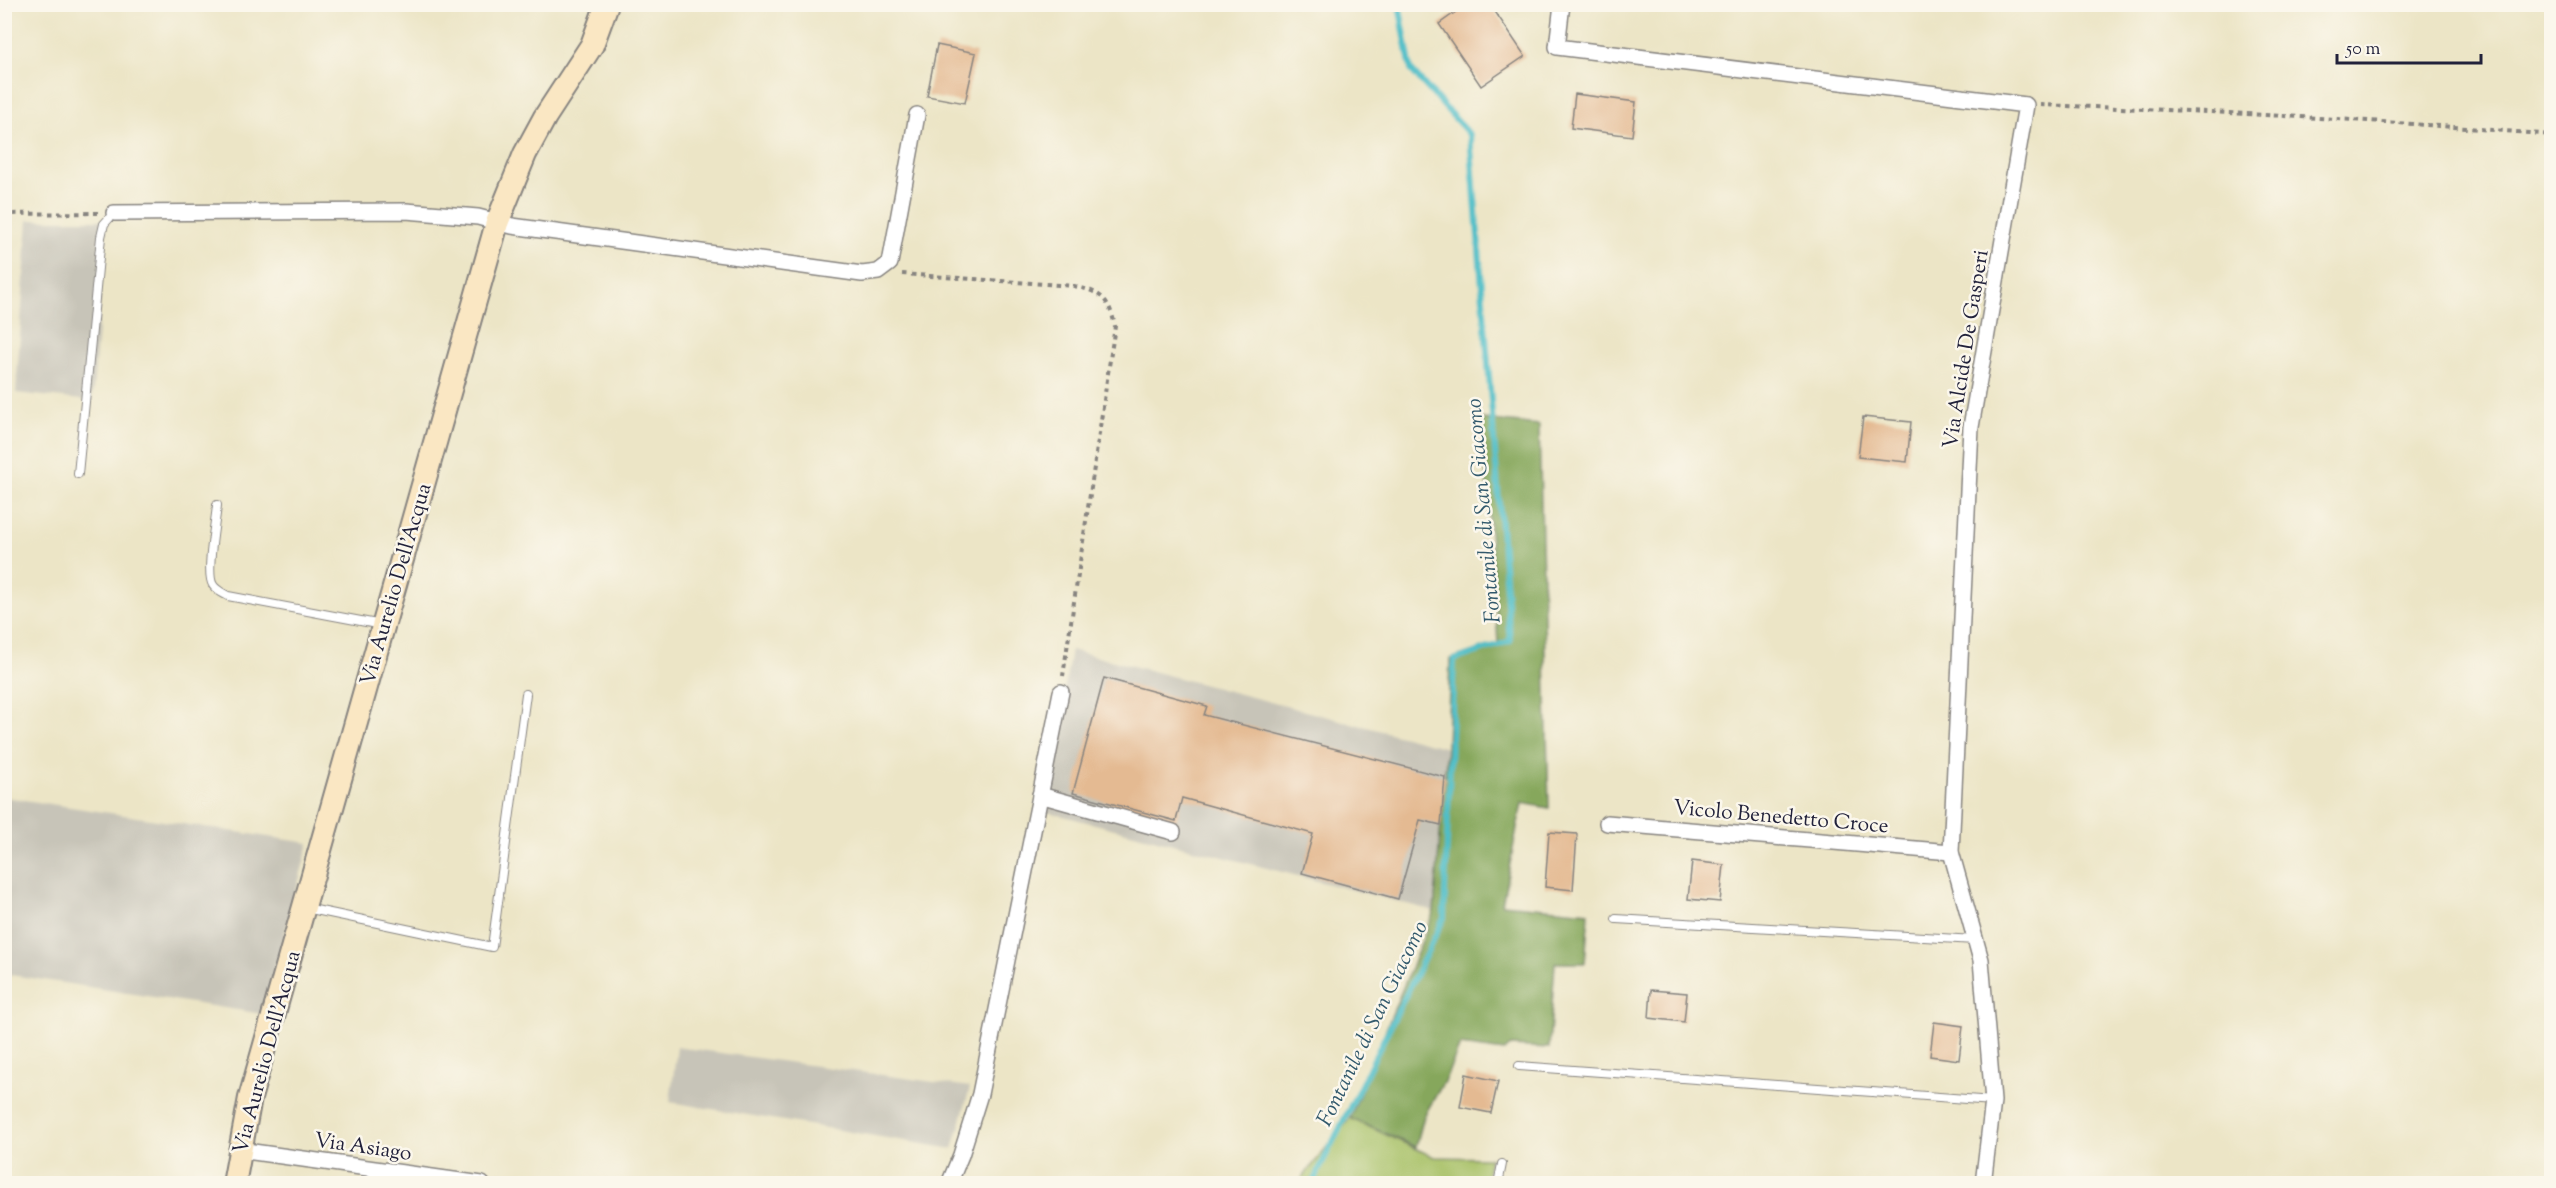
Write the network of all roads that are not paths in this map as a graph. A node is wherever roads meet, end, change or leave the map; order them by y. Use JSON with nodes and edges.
{"nodes":[{"id":1,"x":607,"y":4,"type":"edge"},
{"id":2,"x":1562,"y":4,"type":"edge"},
{"id":3,"x":917,"y":115,"type":"dead end"},
{"id":4,"x":114,"y":213,"type":"joint"},
{"id":5,"x":497,"y":223,"type":"junction"},
{"id":6,"x":78,"y":474,"type":"dead end"},
{"id":7,"x":217,"y":505,"type":"dead end"},
{"id":8,"x":384,"y":625,"type":"junction"},
{"id":9,"x":1061,"y":692,"type":"road end"},
{"id":10,"x":526,"y":694,"type":"dead end"},
{"id":11,"x":1040,"y":795,"type":"junction"},
{"id":12,"x":1607,"y":823,"type":"dead end"},
{"id":13,"x":1173,"y":832,"type":"dead end"},
{"id":14,"x":1951,"y":852,"type":"junction"},
{"id":15,"x":304,"y":908,"type":"junction"},
{"id":16,"x":1616,"y":919,"type":"dead end"},
{"id":17,"x":1975,"y":940,"type":"junction"},
{"id":18,"x":1519,"y":1066,"type":"dead end"},
{"id":19,"x":1992,"y":1101,"type":"junction"},
{"id":20,"x":239,"y":1150,"type":"junction"},
{"id":21,"x":1502,"y":1164,"type":"dead end"},
{"id":22,"x":234,"y":1184,"type":"edge"},
{"id":23,"x":482,"y":1184,"type":"edge"},
{"id":24,"x":949,"y":1184,"type":"edge"},
{"id":25,"x":1498,"y":1184,"type":"edge"},
{"id":26,"x":1983,"y":1184,"type":"edge"}],
"edges":[{"from":1,"to":5,"type":"street","name":"Via Aurelio Dell'Acqua"},
{"from":2,"to":14,"type":"street","name":"Via Alcide De Gasperi"},
{"from":3,"to":5,"type":"street"},
{"from":4,"to":5,"type":"street"},
{"from":4,"to":6,"type":"lane"},
{"from":5,"to":8,"type":"street","name":"Via Aurelio Dell'Acqua"},
{"from":7,"to":8,"type":"lane"},
{"from":8,"to":15,"type":"street","name":"Via Aurelio Dell'Acqua"},
{"from":9,"to":11,"type":"street"},
{"from":10,"to":15,"type":"lane"},
{"from":11,"to":13,"type":"street"},
{"from":11,"to":24,"type":"street"},
{"from":12,"to":14,"type":"street","name":"Vicolo Benedetto Croce"},
{"from":14,"to":17,"type":"street","name":"Via Alcide De Gasperi"},
{"from":15,"to":20,"type":"street","name":"Via Aurelio Dell'Acqua"},
{"from":16,"to":17,"type":"lane"},
{"from":17,"to":19,"type":"street","name":"Via Alcide De Gasperi"},
{"from":18,"to":19,"type":"lane"},
{"from":19,"to":26,"type":"street","name":"Via Alcide De Gasperi"},
{"from":20,"to":22,"type":"street","name":"Via Aurelio Dell'Acqua"},
{"from":20,"to":23,"type":"street","name":"Via Asiago"},
{"from":21,"to":25,"type":"lane"}]}
